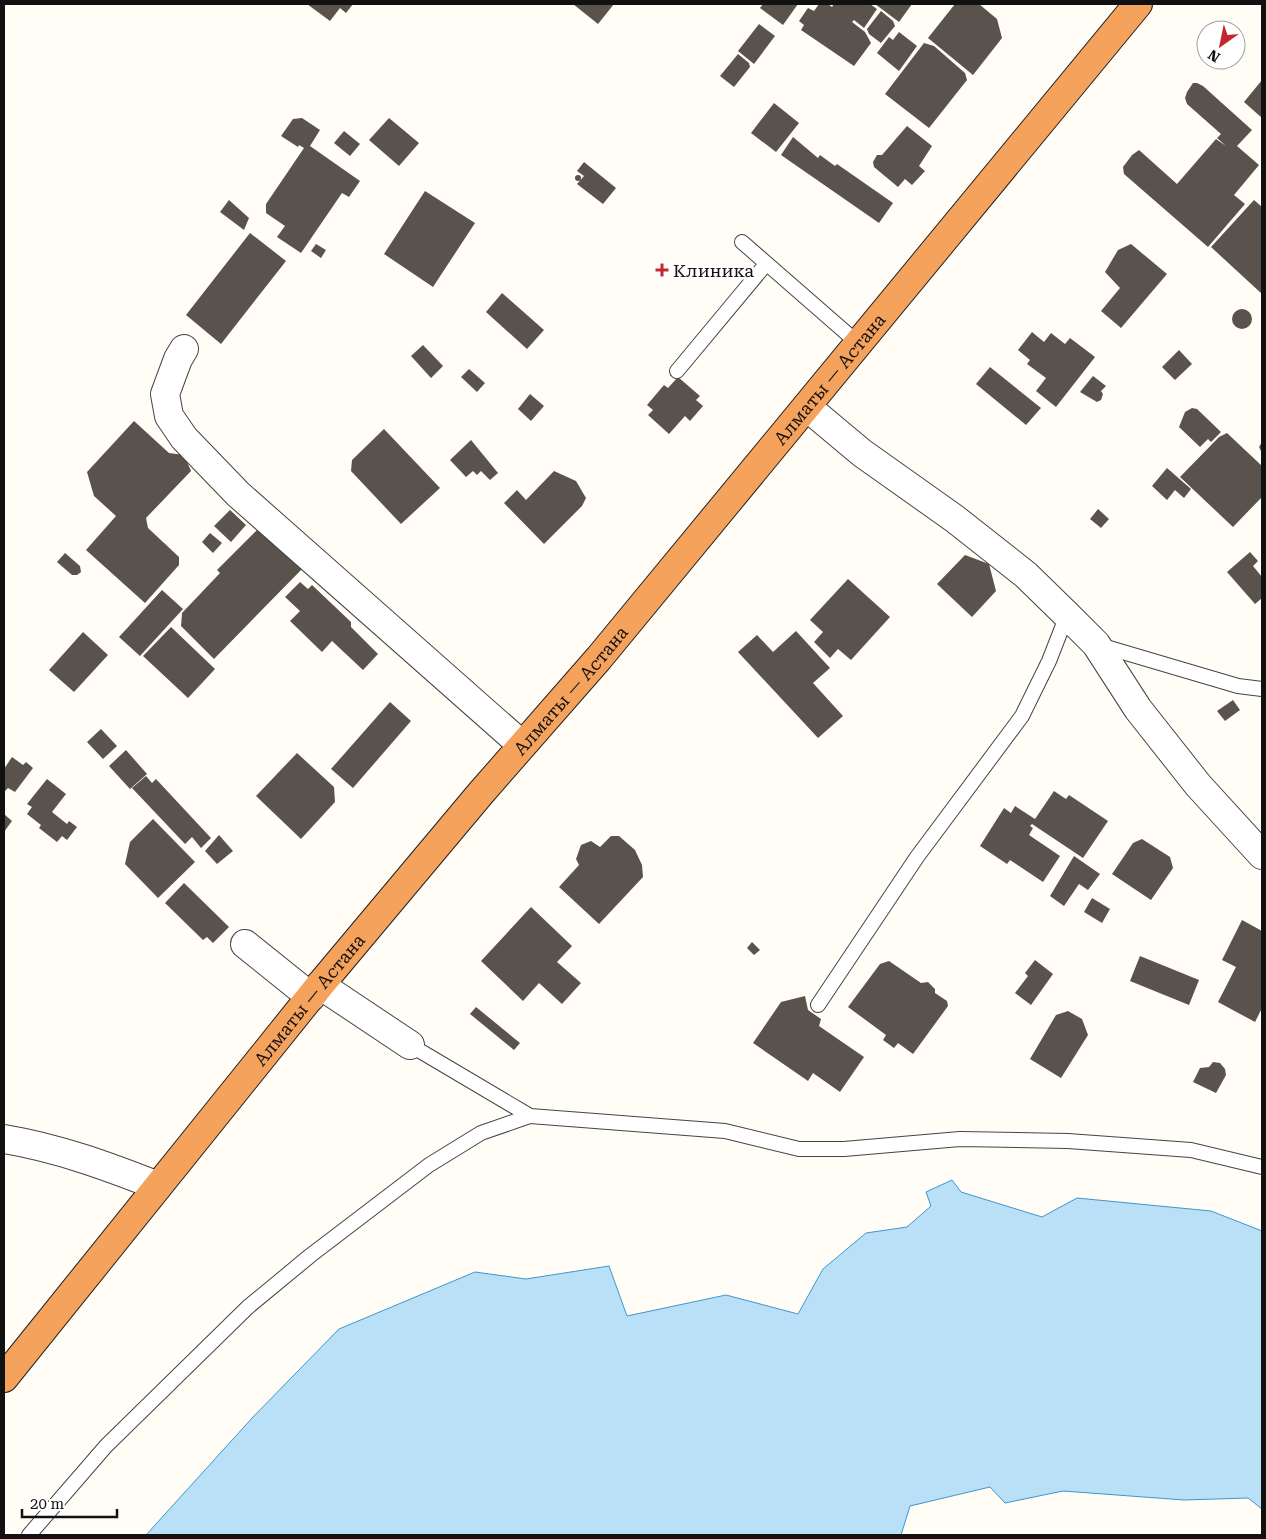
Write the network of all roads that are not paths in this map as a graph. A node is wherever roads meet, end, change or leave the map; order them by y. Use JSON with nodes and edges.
{"nodes":[{"id":1,"x":1138,"y":4,"type":"edge"},
{"id":2,"x":742,"y":242,"type":"dead end"},
{"id":3,"x":766,"y":264,"type":"junction"},
{"id":4,"x":859,"y":344,"type":"junction"},
{"id":5,"x":184,"y":349,"type":"dead end"},
{"id":6,"x":677,"y":371,"type":"dead end"},
{"id":7,"x":807,"y":407,"type":"junction"},
{"id":8,"x":1067,"y":615,"type":"junction"},
{"id":9,"x":1096,"y":644,"type":"junction"},
{"id":10,"x":1262,"y":689,"type":"edge"},
{"id":11,"x":522,"y":745,"type":"junction"},
{"id":12,"x":1262,"y":855,"type":"edge"},
{"id":13,"x":246,"y":944,"type":"dead end"},
{"id":14,"x":316,"y":991,"type":"junction"},
{"id":15,"x":818,"y":1004,"type":"dead end"},
{"id":16,"x":410,"y":1046,"type":"joint"},
{"id":17,"x":530,"y":1116,"type":"junction"},
{"id":18,"x":4,"y":1139,"type":"edge"},
{"id":19,"x":1262,"y":1167,"type":"edge"},
{"id":20,"x":158,"y":1186,"type":"junction"},
{"id":21,"x":4,"y":1378,"type":"edge"},
{"id":22,"x":29,"y":1535,"type":"edge"}],
"edges":[{"from":1,"to":4,"type":"highway","name":"Алматы — Астана"},
{"from":2,"to":3,"type":"lane"},
{"from":3,"to":4,"type":"lane"},
{"from":3,"to":6,"type":"lane"},
{"from":4,"to":7,"type":"highway","name":"Алматы — Астана"},
{"from":5,"to":11,"type":"street"},
{"from":7,"to":8,"type":"street"},
{"from":7,"to":11,"type":"highway","name":"Алматы — Астана"},
{"from":8,"to":9,"type":"street"},
{"from":8,"to":15,"type":"lane"},
{"from":9,"to":10,"type":"lane"},
{"from":9,"to":12,"type":"street"},
{"from":11,"to":14,"type":"highway","name":"Алматы — Астана"},
{"from":13,"to":14,"type":"street"},
{"from":14,"to":16,"type":"street"},
{"from":14,"to":20,"type":"highway","name":"Алматы — Астана"},
{"from":16,"to":17,"type":"lane"},
{"from":17,"to":19,"type":"lane"},
{"from":17,"to":22,"type":"lane"},
{"from":18,"to":20,"type":"street"},
{"from":20,"to":21,"type":"highway","name":"Алматы — Астана"}]}
